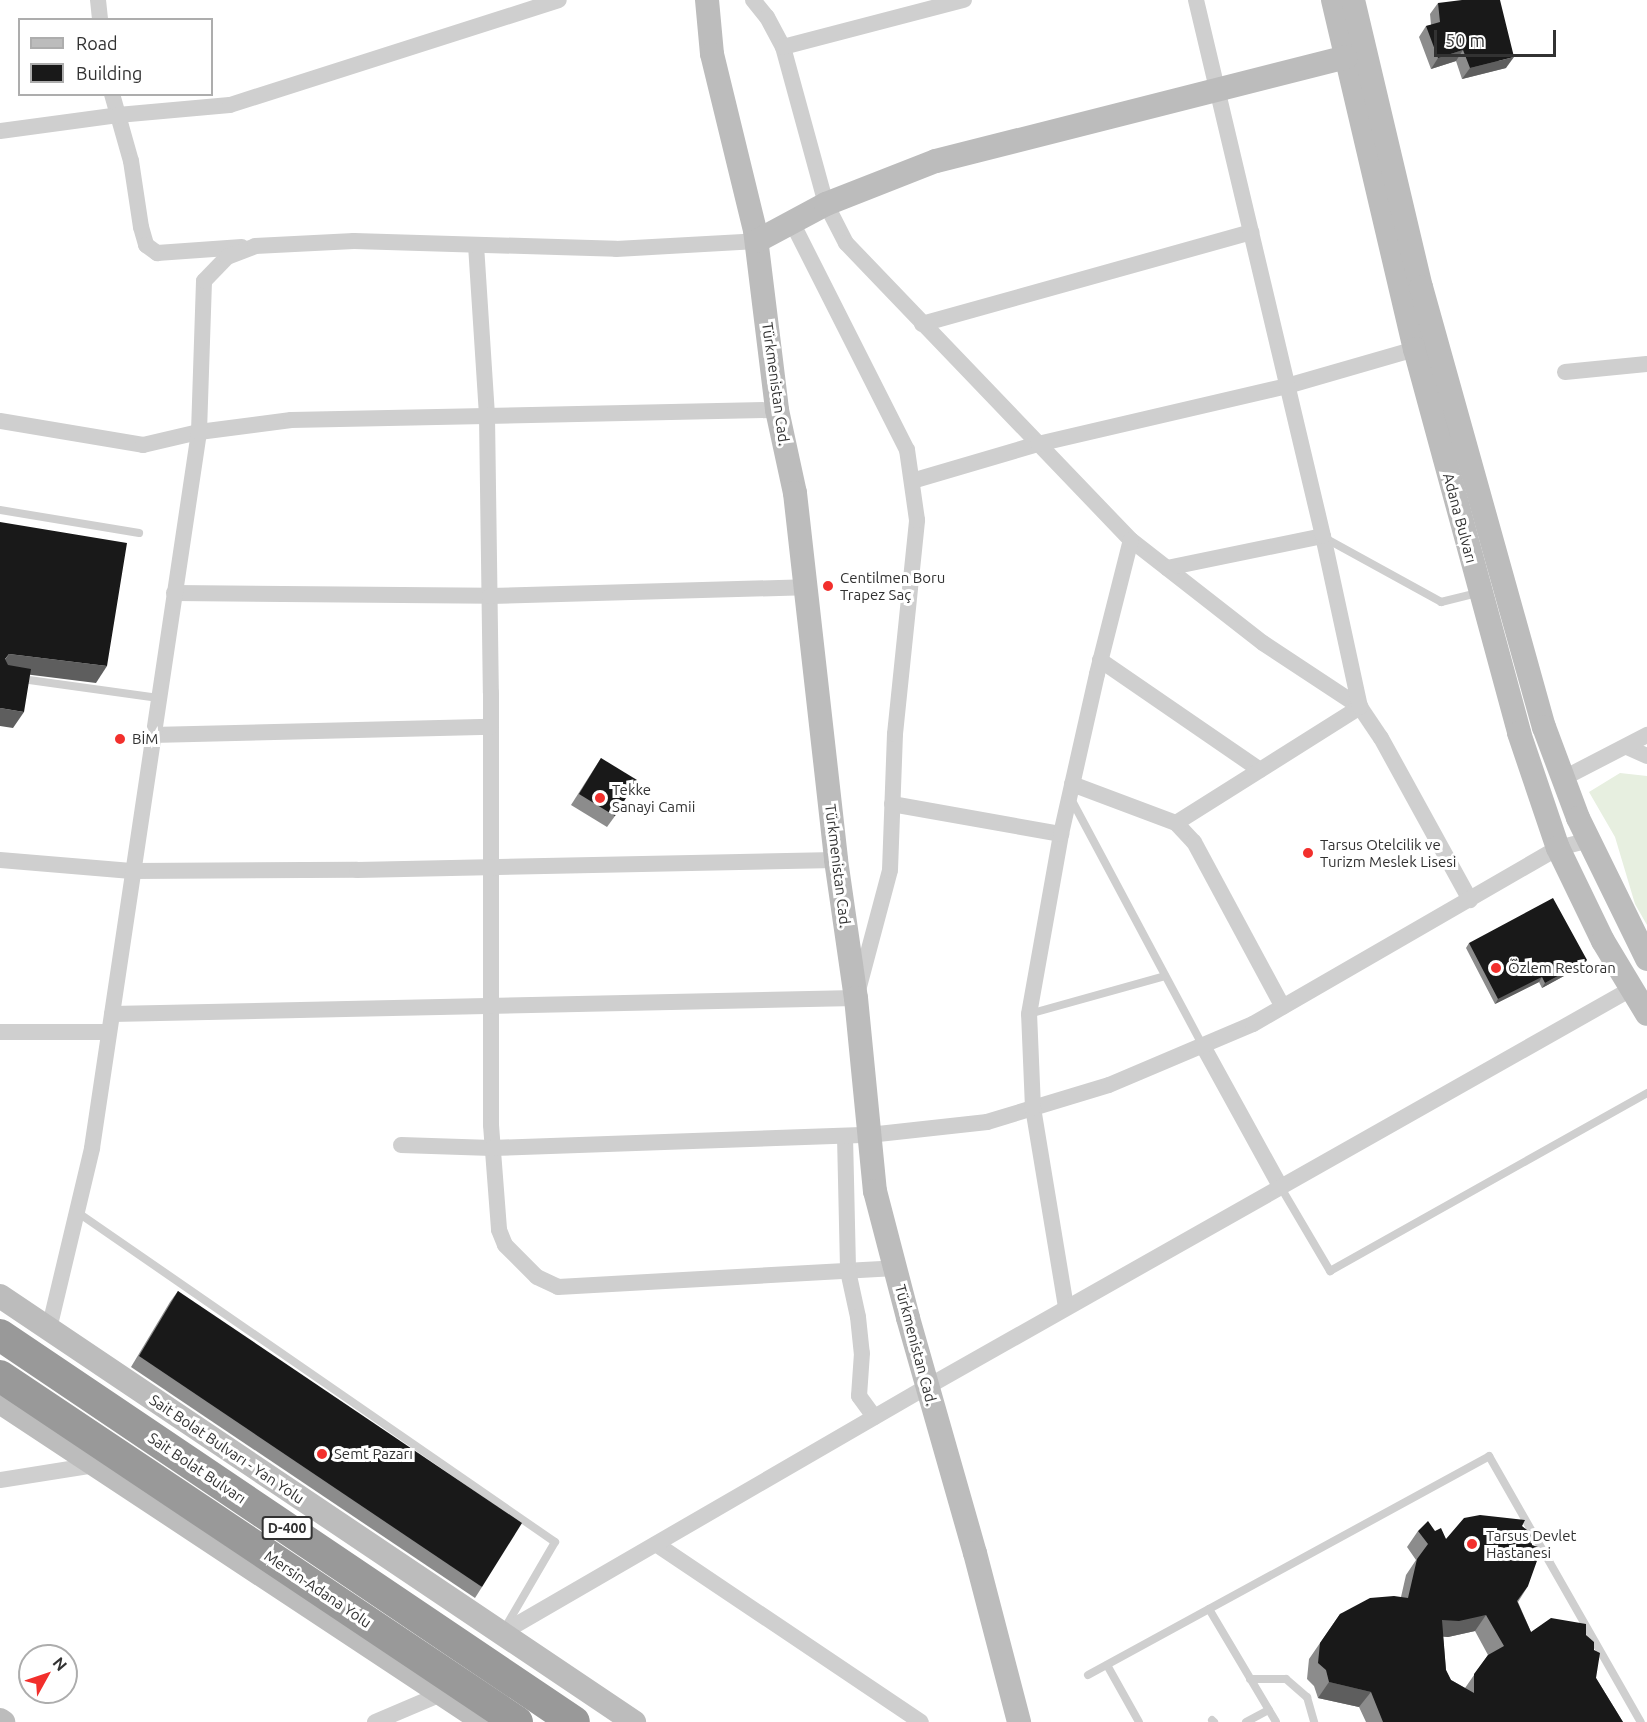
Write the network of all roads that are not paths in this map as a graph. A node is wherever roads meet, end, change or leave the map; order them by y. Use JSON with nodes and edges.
{"nodes":[{"id":1,"x":98,"y":0,"type":"edge"},
{"id":2,"x":559,"y":0,"type":"edge"},
{"id":3,"x":707,"y":0,"type":"edge"},
{"id":4,"x":753,"y":0,"type":"edge"},
{"id":5,"x":964,"y":0,"type":"edge"},
{"id":6,"x":1196,"y":0,"type":"edge"},
{"id":7,"x":1333,"y":0,"type":"edge"},
{"id":8,"x":1353,"y":0,"type":"edge"},
{"id":9,"x":100,"y":18,"type":"edge"},
{"id":10,"x":783,"y":46,"type":"junction"},
{"id":11,"x":1346,"y":57,"type":"junction"},
{"id":12,"x":1217,"y":89,"type":"junction"},
{"id":13,"x":113,"y":96,"type":"edge"},
{"id":14,"x":118,"y":115,"type":"junction"},
{"id":15,"x":0,"y":131,"type":"edge"},
{"id":16,"x":826,"y":204,"type":"junction"},
{"id":17,"x":792,"y":222,"type":"junction"},
{"id":18,"x":1251,"y":232,"type":"junction"},
{"id":19,"x":757,"y":242,"type":"junction"},
{"id":20,"x":476,"y":245,"type":"junction"},
{"id":21,"x":255,"y":246,"type":"junction"},
{"id":22,"x":922,"y":324,"type":"junction"},
{"id":23,"x":1415,"y":349,"type":"junction"},
{"id":24,"x":1647,"y":364,"type":"edge"},
{"id":25,"x":1565,"y":372,"type":"dead end"},
{"id":26,"x":1287,"y":386,"type":"junction"},
{"id":27,"x":777,"y":410,"type":"junction"},
{"id":28,"x":487,"y":416,"type":"junction"},
{"id":29,"x":0,"y":421,"type":"edge"},
{"id":30,"x":199,"y":432,"type":"junction"},
{"id":31,"x":1038,"y":444,"type":"junction"},
{"id":32,"x":912,"y":481,"type":"junction"},
{"id":33,"x":0,"y":510,"type":"edge"},
{"id":34,"x":139,"y":533,"type":"dead end"},
{"id":35,"x":1323,"y":536,"type":"junction"},
{"id":36,"x":1131,"y":540,"type":"junction"},
{"id":37,"x":1167,"y":568,"type":"junction"},
{"id":38,"x":805,"y":587,"type":"junction"},
{"id":39,"x":1480,"y":592,"type":"junction"},
{"id":40,"x":174,"y":593,"type":"junction"},
{"id":41,"x":490,"y":596,"type":"junction"},
{"id":42,"x":1100,"y":660,"type":"junction"},
{"id":43,"x":0,"y":676,"type":"edge"},
{"id":44,"x":158,"y":698,"type":"junction"},
{"id":45,"x":1360,"y":707,"type":"junction"},
{"id":46,"x":491,"y":727,"type":"junction"},
{"id":47,"x":153,"y":735,"type":"junction"},
{"id":48,"x":1647,"y":735,"type":"edge"},
{"id":49,"x":1627,"y":747,"type":"junction"},
{"id":50,"x":1647,"y":756,"type":"edge"},
{"id":51,"x":1260,"y":770,"type":"junction"},
{"id":52,"x":1562,"y":779,"type":"junction"},
{"id":53,"x":1071,"y":790,"type":"junction"},
{"id":54,"x":892,"y":804,"type":"junction"},
{"id":55,"x":1176,"y":823,"type":"junction"},
{"id":56,"x":1061,"y":834,"type":"junction"},
{"id":57,"x":1589,"y":840,"type":"junction"},
{"id":58,"x":1558,"y":848,"type":"junction"},
{"id":59,"x":0,"y":860,"type":"edge"},
{"id":60,"x":836,"y":860,"type":"junction"},
{"id":61,"x":491,"y":868,"type":"junction"},
{"id":62,"x":132,"y":871,"type":"junction"},
{"id":63,"x":1470,"y":900,"type":"junction"},
{"id":64,"x":1647,"y":959,"type":"edge"},
{"id":65,"x":1165,"y":976,"type":"junction"},
{"id":66,"x":1631,"y":989,"type":"junction"},
{"id":67,"x":856,"y":998,"type":"junction"},
{"id":68,"x":491,"y":1007,"type":"junction"},
{"id":69,"x":1283,"y":1007,"type":"junction"},
{"id":70,"x":111,"y":1014,"type":"junction"},
{"id":71,"x":1029,"y":1014,"type":"junction"},
{"id":72,"x":1647,"y":1014,"type":"edge"},
{"id":73,"x":0,"y":1032,"type":"edge"},
{"id":74,"x":109,"y":1032,"type":"junction"},
{"id":75,"x":1203,"y":1046,"type":"junction"},
{"id":76,"x":1647,"y":1093,"type":"edge"},
{"id":77,"x":1033,"y":1108,"type":"junction"},
{"id":78,"x":868,"y":1135,"type":"junction"},
{"id":79,"x":845,"y":1136,"type":"junction"},
{"id":80,"x":401,"y":1145,"type":"dead end"},
{"id":81,"x":492,"y":1148,"type":"junction"},
{"id":82,"x":1280,"y":1186,"type":"junction"},
{"id":83,"x":77,"y":1212,"type":"junction"},
{"id":84,"x":895,"y":1268,"type":"junction"},
{"id":85,"x":848,"y":1271,"type":"junction"},
{"id":86,"x":0,"y":1296,"type":"edge"},
{"id":87,"x":1066,"y":1307,"type":"junction"},
{"id":88,"x":49,"y":1329,"type":"junction"},
{"id":89,"x":0,"y":1335,"type":"edge"},
{"id":90,"x":0,"y":1376,"type":"edge"},
{"id":91,"x":927,"y":1387,"type":"junction"},
{"id":92,"x":0,"y":1402,"type":"edge"},
{"id":93,"x":874,"y":1417,"type":"junction"},
{"id":94,"x":95,"y":1465,"type":"junction"},
{"id":95,"x":0,"y":1480,"type":"edge"},
{"id":96,"x":656,"y":1544,"type":"junction"},
{"id":97,"x":1209,"y":1609,"type":"junction"},
{"id":98,"x":502,"y":1633,"type":"junction"},
{"id":99,"x":1107,"y":1665,"type":"junction"},
{"id":100,"x":1088,"y":1676,"type":"dead end"},
{"id":101,"x":1251,"y":1679,"type":"junction"},
{"id":102,"x":441,"y":1694,"type":"junction"},
{"id":103,"x":1269,"y":1710,"type":"junction"},
{"id":104,"x":375,"y":1722,"type":"edge"},
{"id":105,"x":484,"y":1722,"type":"edge"},
{"id":106,"x":517,"y":1722,"type":"edge"},
{"id":107,"x":574,"y":1722,"type":"edge"},
{"id":108,"x":634,"y":1722,"type":"edge"},
{"id":109,"x":921,"y":1722,"type":"edge"},
{"id":110,"x":1019,"y":1722,"type":"edge"},
{"id":111,"x":1139,"y":1722,"type":"edge"},
{"id":112,"x":1246,"y":1722,"type":"edge"},
{"id":113,"x":1276,"y":1722,"type":"edge"},
{"id":114,"x":1314,"y":1722,"type":"edge"},
{"id":115,"x":1641,"y":1722,"type":"edge"}],
"edges":[{"from":1,"to":9,"type":"street"},
{"from":2,"to":14,"type":"street"},
{"from":3,"to":19,"type":"street","name":"Türkmenistan Cad."},
{"from":4,"to":10,"type":"street"},
{"from":5,"to":10,"type":"street"},
{"from":6,"to":12,"type":"street"},
{"from":7,"to":11,"type":"street","name":"Adana Bulvarı"},
{"from":8,"to":52,"type":"street","name":"Adana Bulvarı"},
{"from":10,"to":16,"type":"street"},
{"from":11,"to":12,"type":"street"},
{"from":11,"to":23,"type":"street","name":"Adana Bulvarı"},
{"from":12,"to":16,"type":"street"},
{"from":12,"to":18,"type":"street"},
{"from":13,"to":14,"type":"street"},
{"from":14,"to":15,"type":"street"},
{"from":14,"to":21,"type":"street"},
{"from":16,"to":17,"type":"street"},
{"from":16,"to":22,"type":"street"},
{"from":17,"to":19,"type":"street"},
{"from":17,"to":32,"type":"street"},
{"from":18,"to":22,"type":"street"},
{"from":18,"to":26,"type":"street"},
{"from":19,"to":20,"type":"street"},
{"from":19,"to":27,"type":"street","name":"Türkmenistan Cad."},
{"from":20,"to":21,"type":"street"},
{"from":20,"to":28,"type":"street"},
{"from":21,"to":30,"type":"street"},
{"from":22,"to":31,"type":"street"},
{"from":23,"to":26,"type":"street"},
{"from":23,"to":39,"type":"street","name":"Adana Bulvarı"},
{"from":24,"to":25,"type":"street"},
{"from":26,"to":31,"type":"street"},
{"from":26,"to":35,"type":"street"},
{"from":27,"to":28,"type":"street"},
{"from":27,"to":38,"type":"street","name":"Türkmenistan Cad."},
{"from":28,"to":30,"type":"street"},
{"from":28,"to":41,"type":"street"},
{"from":29,"to":30,"type":"street"},
{"from":30,"to":40,"type":"street"},
{"from":31,"to":32,"type":"street"},
{"from":31,"to":36,"type":"street"},
{"from":32,"to":54,"type":"street"},
{"from":33,"to":34,"type":"lane"},
{"from":35,"to":37,"type":"street"},
{"from":35,"to":39,"type":"lane"},
{"from":35,"to":45,"type":"street"},
{"from":36,"to":37,"type":"street"},
{"from":36,"to":42,"type":"street"},
{"from":37,"to":45,"type":"street"},
{"from":38,"to":41,"type":"street"},
{"from":38,"to":60,"type":"street","name":"Türkmenistan Cad."},
{"from":39,"to":58,"type":"street","name":"Adana Bulvarı"},
{"from":40,"to":41,"type":"street"},
{"from":40,"to":44,"type":"street"},
{"from":41,"to":46,"type":"street"},
{"from":42,"to":51,"type":"street"},
{"from":42,"to":53,"type":"street"},
{"from":43,"to":44,"type":"lane"},
{"from":44,"to":47,"type":"street"},
{"from":45,"to":51,"type":"street"},
{"from":45,"to":63,"type":"street"},
{"from":46,"to":47,"type":"street"},
{"from":46,"to":61,"type":"street"},
{"from":47,"to":62,"type":"street"},
{"from":48,"to":49,"type":"street"},
{"from":49,"to":50,"type":"street"},
{"from":49,"to":52,"type":"street"},
{"from":51,"to":55,"type":"street"},
{"from":52,"to":57,"type":"street","name":"Adana Bulvarı"},
{"from":53,"to":55,"type":"street"},
{"from":53,"to":56,"type":"street"},
{"from":53,"to":65,"type":"lane"},
{"from":54,"to":56,"type":"street"},
{"from":54,"to":67,"type":"street"},
{"from":55,"to":69,"type":"street"},
{"from":56,"to":71,"type":"street"},
{"from":57,"to":58,"type":"street"},
{"from":57,"to":64,"type":"street","name":"Adana Bulvarı"},
{"from":58,"to":63,"type":"street"},
{"from":58,"to":66,"type":"street","name":"Adana Bulvarı"},
{"from":59,"to":62,"type":"street"},
{"from":60,"to":61,"type":"street"},
{"from":60,"to":67,"type":"street","name":"Türkmenistan Cad."},
{"from":61,"to":62,"type":"street"},
{"from":61,"to":68,"type":"street"},
{"from":62,"to":70,"type":"street"},
{"from":63,"to":69,"type":"street"},
{"from":65,"to":71,"type":"lane"},
{"from":65,"to":75,"type":"lane"},
{"from":66,"to":72,"type":"street","name":"Adana Bulvarı"},
{"from":66,"to":82,"type":"street"},
{"from":67,"to":68,"type":"street"},
{"from":67,"to":78,"type":"street","name":"Türkmenistan Cad."},
{"from":68,"to":70,"type":"street"},
{"from":68,"to":81,"type":"street"},
{"from":69,"to":75,"type":"street"},
{"from":70,"to":74,"type":"street"},
{"from":71,"to":77,"type":"street"},
{"from":73,"to":74,"type":"street"},
{"from":74,"to":83,"type":"street"},
{"from":75,"to":77,"type":"street"},
{"from":75,"to":82,"type":"street"},
{"from":76,"to":82,"type":"lane"},
{"from":77,"to":78,"type":"street"},
{"from":77,"to":87,"type":"street"},
{"from":78,"to":79,"type":"street"},
{"from":78,"to":84,"type":"street","name":"Türkmenistan Cad."},
{"from":79,"to":81,"type":"street"},
{"from":79,"to":85,"type":"street"},
{"from":80,"to":81,"type":"street"},
{"from":81,"to":85,"type":"street"},
{"from":82,"to":87,"type":"street"},
{"from":83,"to":88,"type":"street"},
{"from":83,"to":98,"type":"lane"},
{"from":84,"to":85,"type":"street"},
{"from":84,"to":91,"type":"street","name":"Türkmenistan Cad."},
{"from":85,"to":93,"type":"street"},
{"from":86,"to":88,"type":"street","name":"Sait Bolat Bulvarı - Yan Yolu"},
{"from":87,"to":91,"type":"street"},
{"from":88,"to":98,"type":"street","name":"Sait Bolat Bulvarı - Yan Yolu"},
{"from":89,"to":107,"type":"highway","name":"Sait Bolat Bulvarı","number":"D-400"},
{"from":90,"to":106,"type":"highway","name":"Mersin-Adana Yolu","number":"D-400"},
{"from":91,"to":93,"type":"street"},
{"from":91,"to":110,"type":"street","name":"Türkmenistan Cad."},
{"from":92,"to":94,"type":"street"},
{"from":93,"to":96,"type":"street"},
{"from":94,"to":95,"type":"street"},
{"from":94,"to":102,"type":"street"},
{"from":96,"to":98,"type":"street"},
{"from":96,"to":109,"type":"street"},
{"from":97,"to":99,"type":"lane"},
{"from":97,"to":101,"type":"lane"},
{"from":97,"to":115,"type":"lane"},
{"from":98,"to":108,"type":"street","name":"Sait Bolat Bulvarı - Yan Yolu"},
{"from":99,"to":100,"type":"lane"},
{"from":99,"to":111,"type":"lane"},
{"from":101,"to":103,"type":"lane"},
{"from":101,"to":114,"type":"lane"},
{"from":102,"to":104,"type":"street"},
{"from":102,"to":105,"type":"street"},
{"from":103,"to":112,"type":"lane"},
{"from":103,"to":113,"type":"lane"}]}
